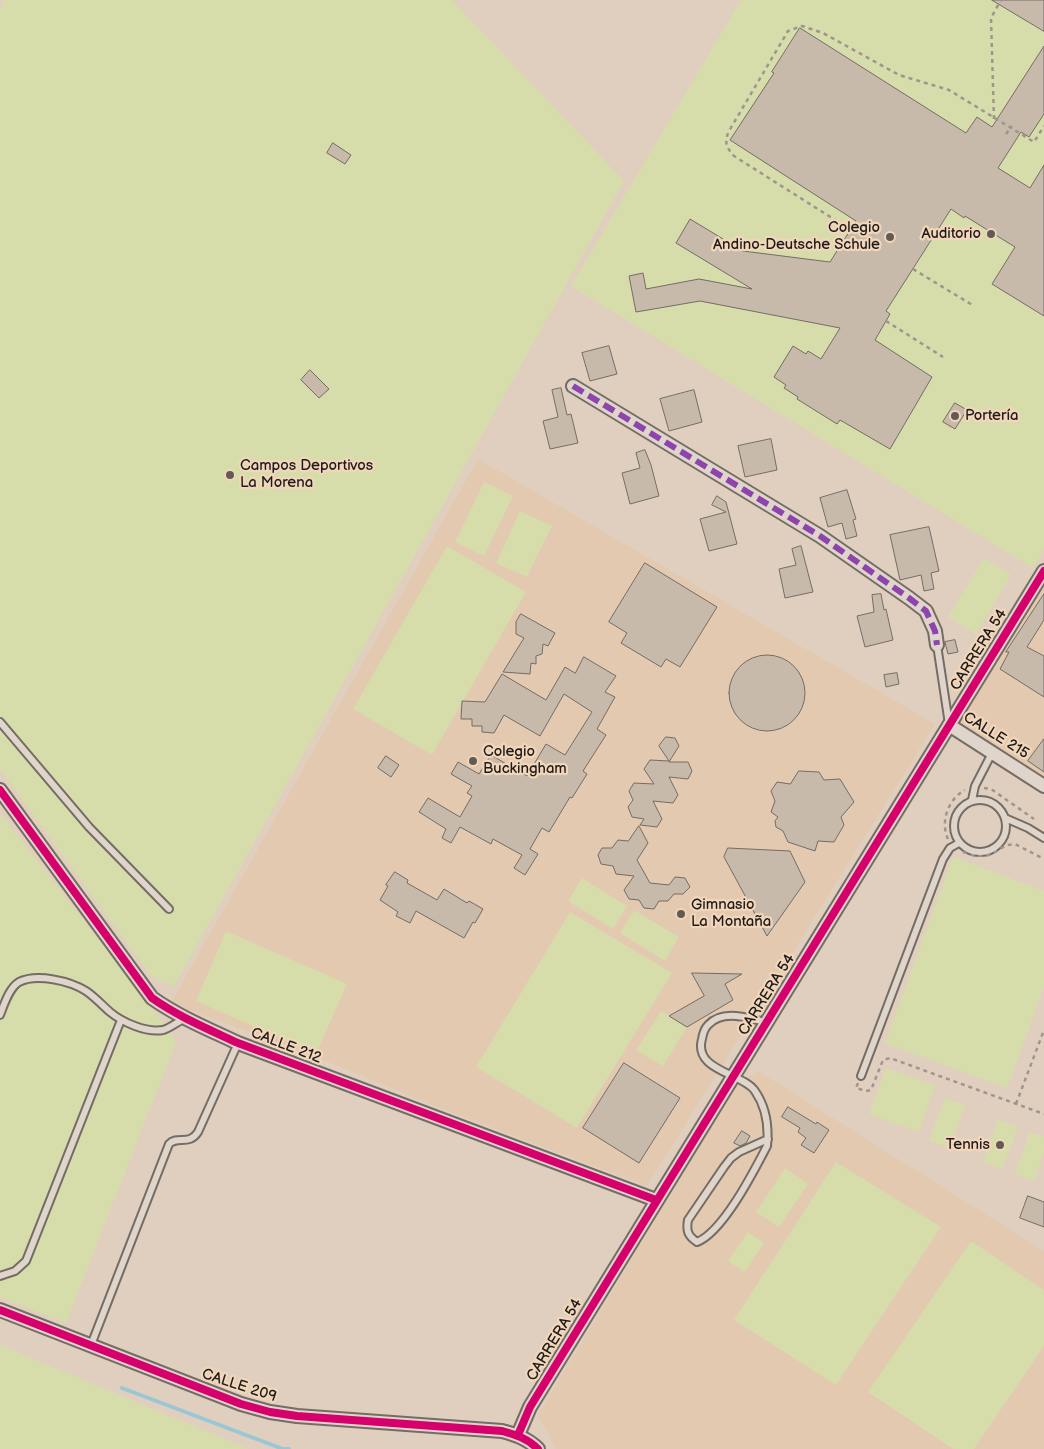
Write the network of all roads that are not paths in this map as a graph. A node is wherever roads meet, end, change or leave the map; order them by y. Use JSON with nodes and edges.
{"nodes":[{"id":1,"x":573,"y":386,"type":"dead end"},
{"id":2,"x":1044,"y":571,"type":"edge"},
{"id":3,"x":937,"y":645,"type":"joint"},
{"id":4,"x":0,"y":722,"type":"edge"},
{"id":5,"x":949,"y":725,"type":"junction"},
{"id":6,"x":992,"y":753,"type":"junction"},
{"id":7,"x":1044,"y":786,"type":"edge"},
{"id":8,"x":0,"y":790,"type":"edge"},
{"id":9,"x":972,"y":800,"type":"junction"},
{"id":10,"x":1005,"y":818,"type":"junction"},
{"id":11,"x":1044,"y":838,"type":"edge"},
{"id":12,"x":957,"y":844,"type":"junction"},
{"id":13,"x":169,"y":909,"type":"dead end"},
{"id":14,"x":0,"y":1015,"type":"edge"},
{"id":15,"x":184,"y":1019,"type":"junction"},
{"id":16,"x":121,"y":1020,"type":"junction"},
{"id":17,"x":766,"y":1022,"type":"junction"},
{"id":18,"x":238,"y":1043,"type":"junction"},
{"id":19,"x":861,"y":1076,"type":"road end"},
{"id":20,"x":732,"y":1077,"type":"junction"},
{"id":21,"x":768,"y":1139,"type":"junction"},
{"id":22,"x":656,"y":1200,"type":"junction"},
{"id":23,"x":0,"y":1276,"type":"edge"},
{"id":24,"x":0,"y":1310,"type":"edge"},
{"id":25,"x":91,"y":1345,"type":"junction"},
{"id":26,"x":518,"y":1435,"type":"junction"},
{"id":27,"x":538,"y":1449,"type":"edge"}],
"edges":[{"from":1,"to":3,"type":"street"},
{"from":2,"to":5,"type":"street","name":"CARRERA 54"},
{"from":3,"to":5,"type":"lane","name":"CALLE 215"},
{"from":4,"to":13,"type":"lane"},
{"from":5,"to":6,"type":"street","name":"CALLE 215"},
{"from":5,"to":17,"type":"street","name":"CARRERA 54"},
{"from":6,"to":7,"type":"street","name":"CALLE 215"},
{"from":6,"to":9,"type":"lane"},
{"from":8,"to":15,"type":"street","name":"CALLE 212"},
{"from":9,"to":10,"type":"lane"},
{"from":9,"to":12,"type":"lane"},
{"from":10,"to":11,"type":"lane"},
{"from":10,"to":12,"type":"lane"},
{"from":12,"to":19,"type":"lane"},
{"from":14,"to":16,"type":"lane"},
{"from":15,"to":16,"type":"lane"},
{"from":15,"to":18,"type":"street","name":"CALLE 212"},
{"from":16,"to":23,"type":"lane"},
{"from":17,"to":20,"type":"street","name":"CARRERA 54"},
{"from":17,"to":20,"type":"lane"},
{"from":18,"to":22,"type":"street","name":"CALLE 212"},
{"from":18,"to":25,"type":"lane"},
{"from":20,"to":21,"type":"lane"},
{"from":20,"to":22,"type":"street","name":"CARRERA 54"},
{"from":21,"to":21,"type":"lane"},
{"from":22,"to":26,"type":"street","name":"CARRERA 54"},
{"from":24,"to":25,"type":"street","name":"CALLE 209"},
{"from":25,"to":26,"type":"street","name":"CALLE 209"},
{"from":26,"to":27,"type":"street","name":"CALLE 209"}]}
